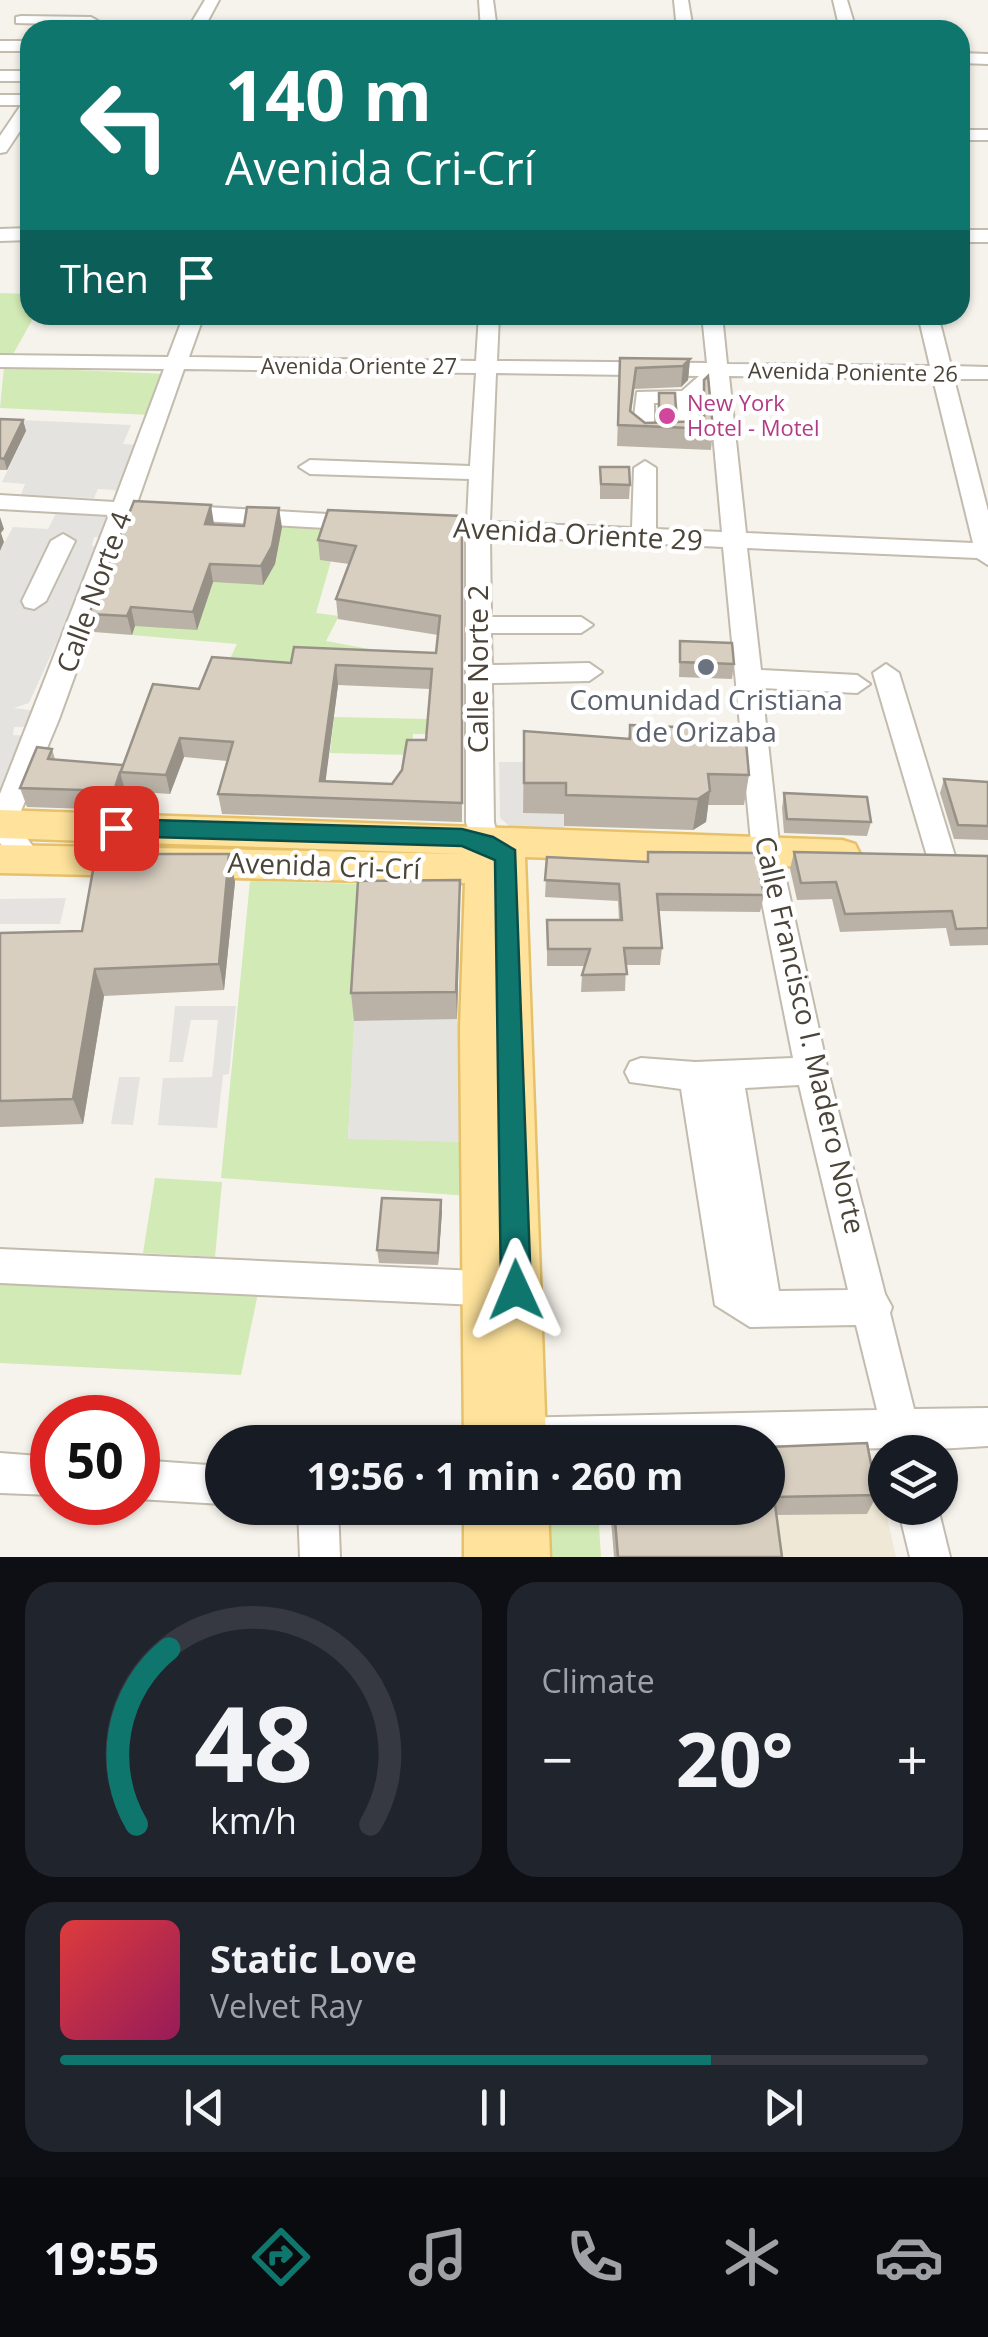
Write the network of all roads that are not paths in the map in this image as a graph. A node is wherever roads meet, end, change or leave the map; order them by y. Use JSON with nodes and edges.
{"nodes":[{"id":1,"x":21,"y":20,"type":"dead end"},
{"id":2,"x":92,"y":20,"type":"edge"},
{"id":3,"x":14,"y":129,"type":"edge"},
{"id":4,"x":0,"y":148,"type":"edge"},
{"id":5,"x":191,"y":325,"type":"edge"},
{"id":6,"x":489,"y":325,"type":"edge"},
{"id":7,"x":713,"y":325,"type":"edge"},
{"id":8,"x":931,"y":325,"type":"edge"},
{"id":9,"x":0,"y":362,"type":"edge"},
{"id":10,"x":488,"y":365,"type":"junction"},
{"id":11,"x":176,"y":367,"type":"junction"},
{"id":12,"x":718,"y":370,"type":"junction"},
{"id":13,"x":944,"y":373,"type":"junction"},
{"id":14,"x":988,"y":373,"type":"edge"},
{"id":15,"x":687,"y":397,"type":"dead end"},
{"id":16,"x":310,"y":466,"type":"dead end"},
{"id":17,"x":645,"y":468,"type":"dead end"},
{"id":18,"x":480,"y":473,"type":"junction"},
{"id":19,"x":0,"y":502,"type":"edge"},
{"id":20,"x":125,"y":508,"type":"junction"},
{"id":21,"x":478,"y":529,"type":"junction"},
{"id":22,"x":644,"y":537,"type":"junction"},
{"id":23,"x":736,"y":541,"type":"junction"},
{"id":24,"x":54,"y":543,"type":"dead end"},
{"id":25,"x":987,"y":553,"type":"edge"},
{"id":26,"x":27,"y":600,"type":"dead end"},
{"id":27,"x":478,"y":624,"type":"junction"},
{"id":28,"x":581,"y":625,"type":"dead end"},
{"id":29,"x":589,"y":672,"type":"dead end"},
{"id":30,"x":886,"y":673,"type":"dead end"},
{"id":31,"x":477,"y":674,"type":"junction"},
{"id":32,"x":746,"y":678,"type":"junction"},
{"id":33,"x":857,"y":684,"type":"dead end"},
{"id":34,"x":0,"y":824,"type":"edge"},
{"id":35,"x":766,"y":852,"type":"junction"},
{"id":36,"x":499,"y":853,"type":"junction"},
{"id":37,"x":957,"y":857,"type":"joint"},
{"id":38,"x":14,"y":859,"type":"edge"},
{"id":39,"x":812,"y":1071,"type":"junction"},
{"id":40,"x":641,"y":1072,"type":"dead end"},
{"id":41,"x":711,"y":1075,"type":"junction"},
{"id":42,"x":0,"y":1266,"type":"edge"},
{"id":43,"x":501,"y":1289,"type":"junction"},
{"id":44,"x":874,"y":1308,"type":"junction"},
{"id":45,"x":504,"y":1425,"type":"edge"},
{"id":46,"x":988,"y":1428,"type":"edge"},
{"id":47,"x":902,"y":1435,"type":"edge"},
{"id":48,"x":942,"y":1435,"type":"edge"},
{"id":49,"x":785,"y":1439,"type":"edge"},
{"id":50,"x":868,"y":1440,"type":"edge"},
{"id":51,"x":0,"y":1473,"type":"edge"},
{"id":52,"x":30,"y":1475,"type":"edge"},
{"id":53,"x":160,"y":1481,"type":"edge"},
{"id":54,"x":205,"y":1484,"type":"edge"},
{"id":55,"x":319,"y":1525,"type":"edge"},
{"id":56,"x":489,"y":1525,"type":"edge"},
{"id":57,"x":523,"y":1525,"type":"edge"},
{"id":58,"x":922,"y":1525,"type":"edge"},
{"id":59,"x":320,"y":1557,"type":"edge"},
{"id":60,"x":490,"y":1557,"type":"edge"},
{"id":61,"x":524,"y":1557,"type":"edge"},
{"id":62,"x":930,"y":1557,"type":"edge"}],
"edges":[{"from":1,"to":2,"type":"street"},
{"from":3,"to":4,"type":"street"},
{"from":5,"to":11,"type":"street","name":"Calle Norte 4"},
{"from":6,"to":10,"type":"street","name":"Calle Norte 2"},
{"from":7,"to":12,"type":"street","name":"Calle Francisco I. Madero Norte"},
{"from":8,"to":13,"type":"street"},
{"from":9,"to":11,"type":"street","name":"Avenida Oriente 27"},
{"from":10,"to":11,"type":"street","name":"Avenida Oriente 27"},
{"from":10,"to":12,"type":"street","name":"Avenida Oriente 27"},
{"from":10,"to":18,"type":"street","name":"Calle Norte 2"},
{"from":11,"to":20,"type":"street","name":"Calle Norte 4"},
{"from":12,"to":13,"type":"street","name":"Avenida Poniente 26"},
{"from":12,"to":15,"type":"street"},
{"from":12,"to":23,"type":"street","name":"Calle Francisco I. Madero Norte"},
{"from":13,"to":14,"type":"street","name":"Avenida Poniente 26"},
{"from":13,"to":25,"type":"street"},
{"from":16,"to":18,"type":"street"},
{"from":17,"to":22,"type":"street"},
{"from":18,"to":21,"type":"street","name":"Calle Norte 2"},
{"from":19,"to":20,"type":"street","name":"Avenida Oriente 29"},
{"from":20,"to":21,"type":"street","name":"Avenida Oriente 29"},
{"from":20,"to":34,"type":"street","name":"Calle Norte 4"},
{"from":21,"to":22,"type":"street","name":"Avenida Oriente 29"},
{"from":21,"to":27,"type":"street","name":"Calle Norte 2"},
{"from":22,"to":23,"type":"street","name":"Avenida Oriente 29"},
{"from":23,"to":25,"type":"street","name":"Avenida Oriente 29"},
{"from":23,"to":32,"type":"street","name":"Calle Francisco I. Madero Norte"},
{"from":24,"to":26,"type":"street"},
{"from":27,"to":28,"type":"street"},
{"from":27,"to":31,"type":"street","name":"Calle Norte 2"},
{"from":29,"to":31,"type":"street"},
{"from":30,"to":37,"type":"street"},
{"from":31,"to":36,"type":"street","name":"Calle Norte 2"},
{"from":32,"to":33,"type":"street"},
{"from":32,"to":35,"type":"street","name":"Calle Francisco I. Madero Norte"},
{"from":34,"to":36,"type":"main road","name":"Avenida Cri-Crí"},
{"from":34,"to":38,"type":"street"},
{"from":35,"to":36,"type":"main road","name":"Avenida Cri-Crí"},
{"from":35,"to":37,"type":"main road","name":"Avenida Cri-Crí"},
{"from":35,"to":39,"type":"street","name":"Calle Francisco I. Madero Norte"},
{"from":36,"to":38,"type":"main road","name":"Avenida Cri-Crí"},
{"from":36,"to":43,"type":"main road"},
{"from":39,"to":41,"type":"street"},
{"from":39,"to":44,"type":"street","name":"Calle Francisco I. Madero Norte"},
{"from":40,"to":41,"type":"street"},
{"from":41,"to":44,"type":"street"},
{"from":42,"to":43,"type":"street"},
{"from":43,"to":45,"type":"main road"},
{"from":44,"to":47,"type":"street","name":"Calle Francisco I. Madero Norte"},
{"from":46,"to":48,"type":"street"},
{"from":49,"to":50,"type":"street"},
{"from":51,"to":52,"type":"street"},
{"from":53,"to":54,"type":"street"},
{"from":55,"to":59,"type":"street"},
{"from":56,"to":60,"type":"main road"},
{"from":57,"to":61,"type":"main road"},
{"from":58,"to":62,"type":"street"}]}
